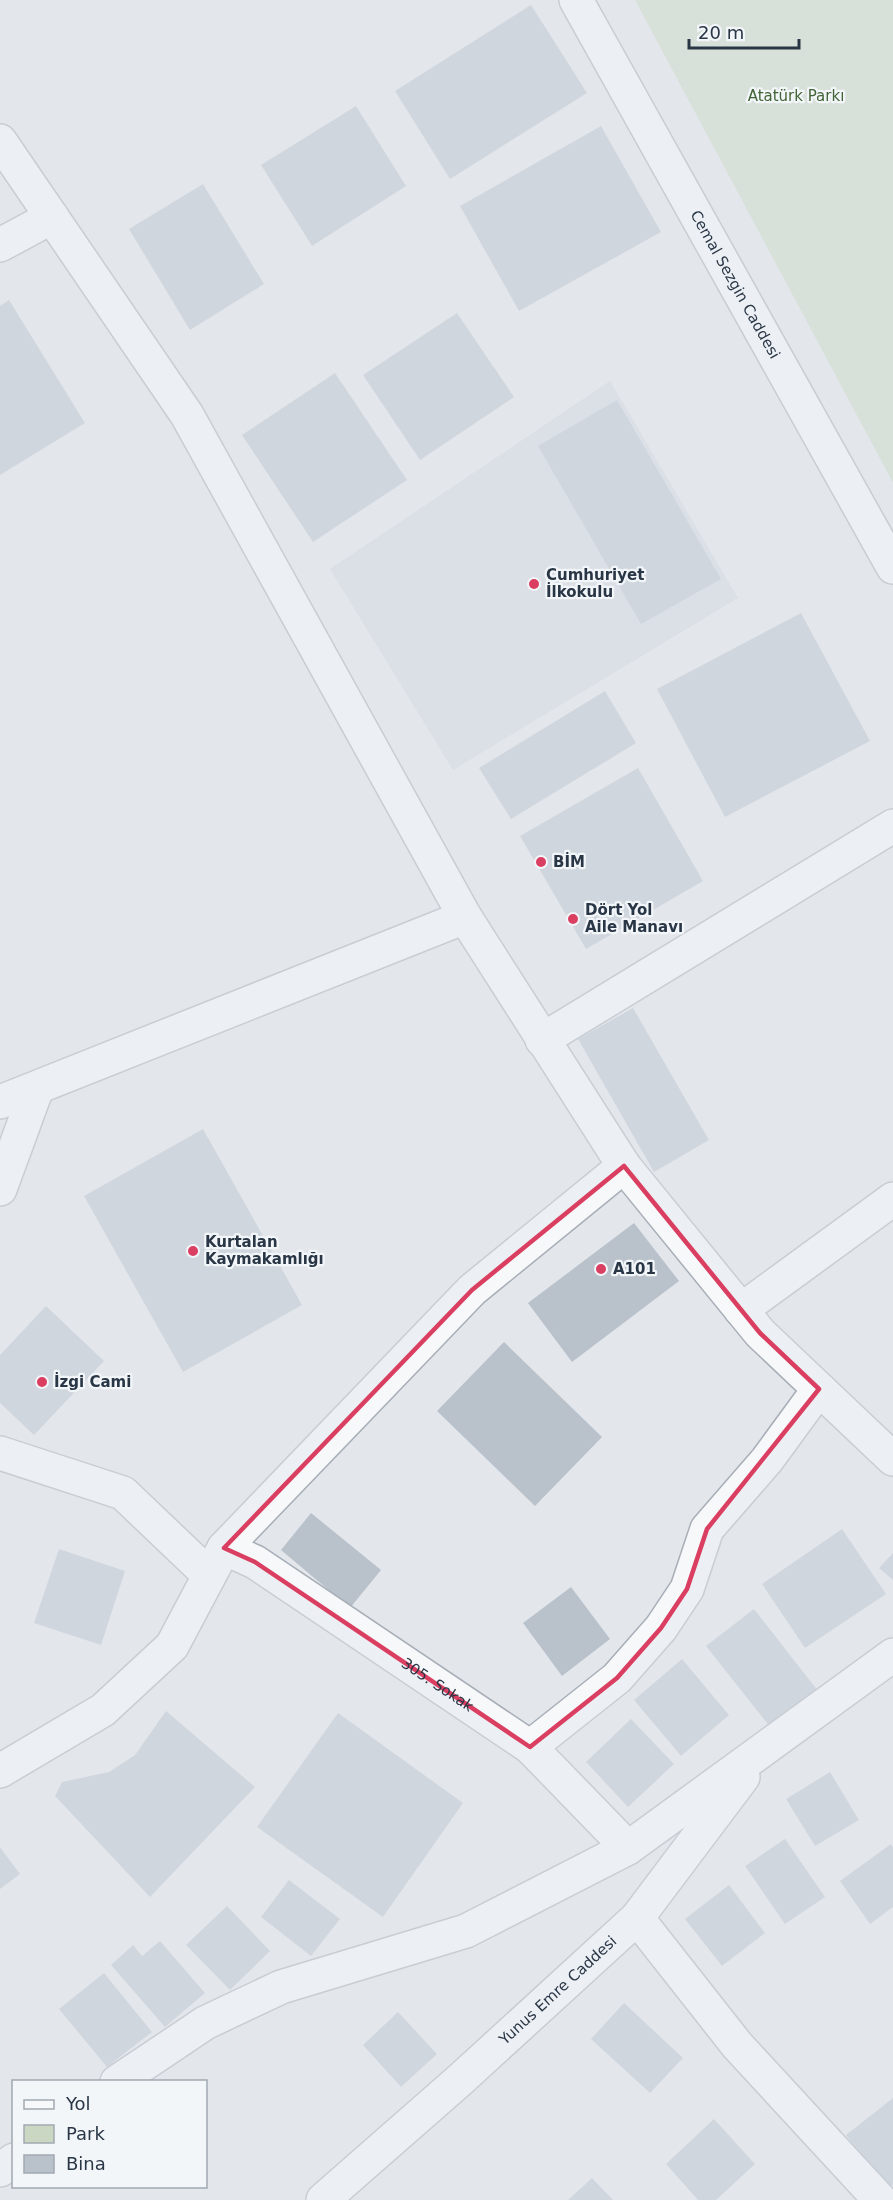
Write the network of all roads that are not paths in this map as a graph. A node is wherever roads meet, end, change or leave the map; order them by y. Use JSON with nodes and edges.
{"nodes":[{"id":1,"x":576,"y":0,"type":"edge"},
{"id":2,"x":0,"y":141,"type":"edge"},
{"id":3,"x":52,"y":217,"type":"junction"},
{"id":4,"x":0,"y":245,"type":"edge"},
{"id":5,"x":893,"y":567,"type":"edge"},
{"id":6,"x":893,"y":826,"type":"edge"},
{"id":7,"x":465,"y":917,"type":"junction"},
{"id":8,"x":542,"y":1040,"type":"junction"},
{"id":9,"x":37,"y":1088,"type":"junction"},
{"id":10,"x":0,"y":1102,"type":"edge"},
{"id":11,"x":624,"y":1166,"type":"junction"},
{"id":12,"x":0,"y":1189,"type":"edge"},
{"id":13,"x":893,"y":1198,"type":"edge"},
{"id":14,"x":741,"y":1310,"type":"junction"},
{"id":15,"x":819,"y":1389,"type":"junction"},
{"id":16,"x":0,"y":1453,"type":"edge"},
{"id":17,"x":893,"y":1459,"type":"edge"},
{"id":18,"x":217,"y":1562,"type":"junction"},
{"id":19,"x":893,"y":1655,"type":"edge"},
{"id":20,"x":530,"y":1747,"type":"junction"},
{"id":21,"x":763,"y":1751,"type":"junction"},
{"id":22,"x":0,"y":1771,"type":"edge"},
{"id":23,"x":628,"y":1848,"type":"junction"},
{"id":24,"x":637,"y":1918,"type":"junction"},
{"id":25,"x":120,"y":2080,"type":"edge"},
{"id":26,"x":323,"y":2200,"type":"edge"},
{"id":27,"x":880,"y":2200,"type":"edge"}],
"edges":[{"from":1,"to":5,"type":"street","name":"Cemal Sezgin Caddesi"},
{"from":2,"to":3,"type":"street"},
{"from":3,"to":4,"type":"street"},
{"from":3,"to":7,"type":"street"},
{"from":6,"to":8,"type":"street"},
{"from":7,"to":8,"type":"street"},
{"from":7,"to":9,"type":"street"},
{"from":8,"to":11,"type":"street"},
{"from":9,"to":10,"type":"street"},
{"from":9,"to":12,"type":"street"},
{"from":11,"to":14,"type":"street"},
{"from":11,"to":18,"type":"street"},
{"from":13,"to":14,"type":"street"},
{"from":14,"to":15,"type":"street"},
{"from":15,"to":17,"type":"street"},
{"from":15,"to":20,"type":"street"},
{"from":16,"to":18,"type":"street","name":"305. Sokak"},
{"from":18,"to":20,"type":"street","name":"305. Sokak"},
{"from":18,"to":22,"type":"street"},
{"from":19,"to":21,"type":"street"},
{"from":20,"to":23,"type":"street","name":"305. Sokak"},
{"from":21,"to":23,"type":"street"},
{"from":21,"to":24,"type":"street","name":"Yunus Emre Caddesi"},
{"from":23,"to":25,"type":"street"},
{"from":24,"to":26,"type":"street","name":"Yunus Emre Caddesi"},
{"from":24,"to":27,"type":"street"}]}
